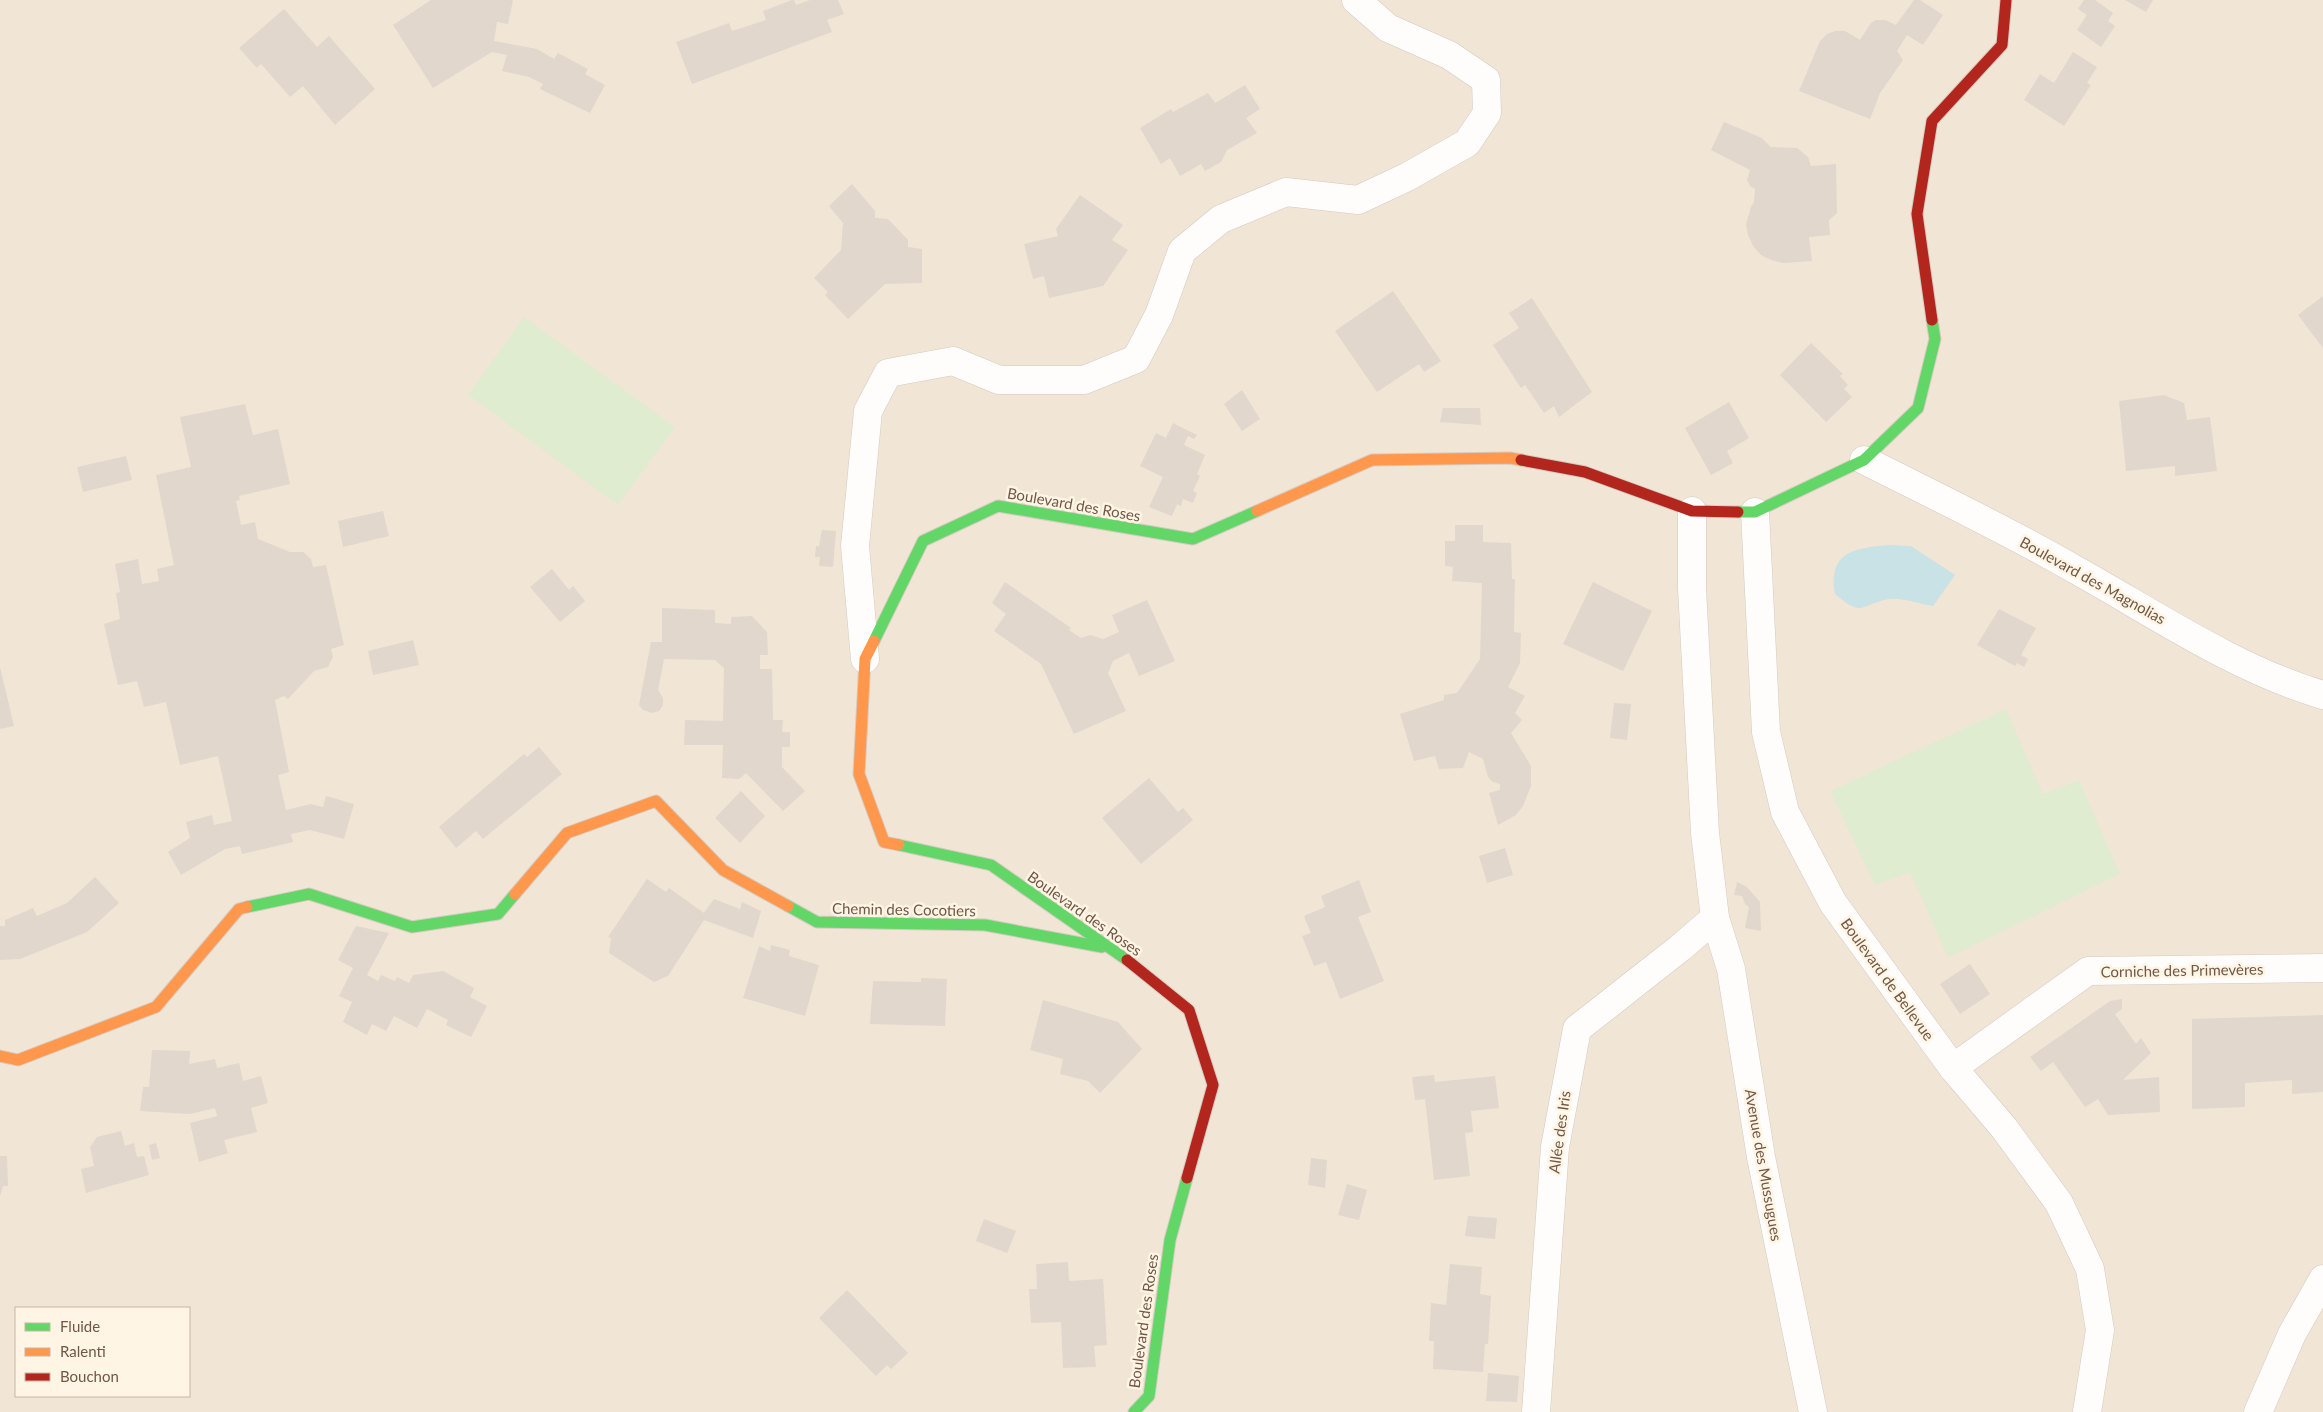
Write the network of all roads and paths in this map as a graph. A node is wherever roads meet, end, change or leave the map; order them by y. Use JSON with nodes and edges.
{"nodes":[{"id":1,"x":1356,"y":0,"type":"edge"},
{"id":2,"x":2006,"y":0,"type":"edge"},
{"id":3,"x":1864,"y":460,"type":"junction"},
{"id":4,"x":1692,"y":511,"type":"junction"},
{"id":5,"x":1755,"y":512,"type":"junction"},
{"id":6,"x":865,"y":659,"type":"junction"},
{"id":7,"x":2323,"y":695,"type":"edge"},
{"id":8,"x":1715,"y":918,"type":"junction"},
{"id":9,"x":1113,"y":949,"type":"junction"},
{"id":10,"x":2323,"y":968,"type":"edge"},
{"id":11,"x":0,"y":1056,"type":"edge"},
{"id":12,"x":1953,"y":1068,"type":"junction"},
{"id":13,"x":2323,"y":1279,"type":"edge"},
{"id":14,"x":1134,"y":1412,"type":"edge"},
{"id":15,"x":1536,"y":1412,"type":"edge"},
{"id":16,"x":1813,"y":1412,"type":"edge"},
{"id":17,"x":2087,"y":1412,"type":"edge"},
{"id":18,"x":2258,"y":1412,"type":"edge"}],
"edges":[{"from":1,"to":6,"type":"street"},
{"from":2,"to":3,"type":"street"},
{"from":3,"to":5,"type":"street"},
{"from":3,"to":7,"type":"street","name":"Boulevard des Magnolias"},
{"from":4,"to":5,"type":"street","name":"Boulevard des Roses"},
{"from":4,"to":6,"type":"street","name":"Boulevard des Roses"},
{"from":4,"to":8,"type":"street","name":"Avenue des Mussugues"},
{"from":5,"to":12,"type":"street","name":"Boulevard de Bellevue"},
{"from":6,"to":9,"type":"street","name":"Boulevard des Roses"},
{"from":8,"to":15,"type":"street","name":"Allée des Iris"},
{"from":8,"to":16,"type":"street","name":"Avenue des Mussugues"},
{"from":9,"to":11,"type":"street","name":"Chemin des Cocotiers"},
{"from":9,"to":14,"type":"street","name":"Boulevard des Roses"},
{"from":10,"to":12,"type":"street","name":"Corniche des Primevères"},
{"from":12,"to":17,"type":"street","name":"Boulevard de Bellevue"},
{"from":13,"to":18,"type":"street"}]}
